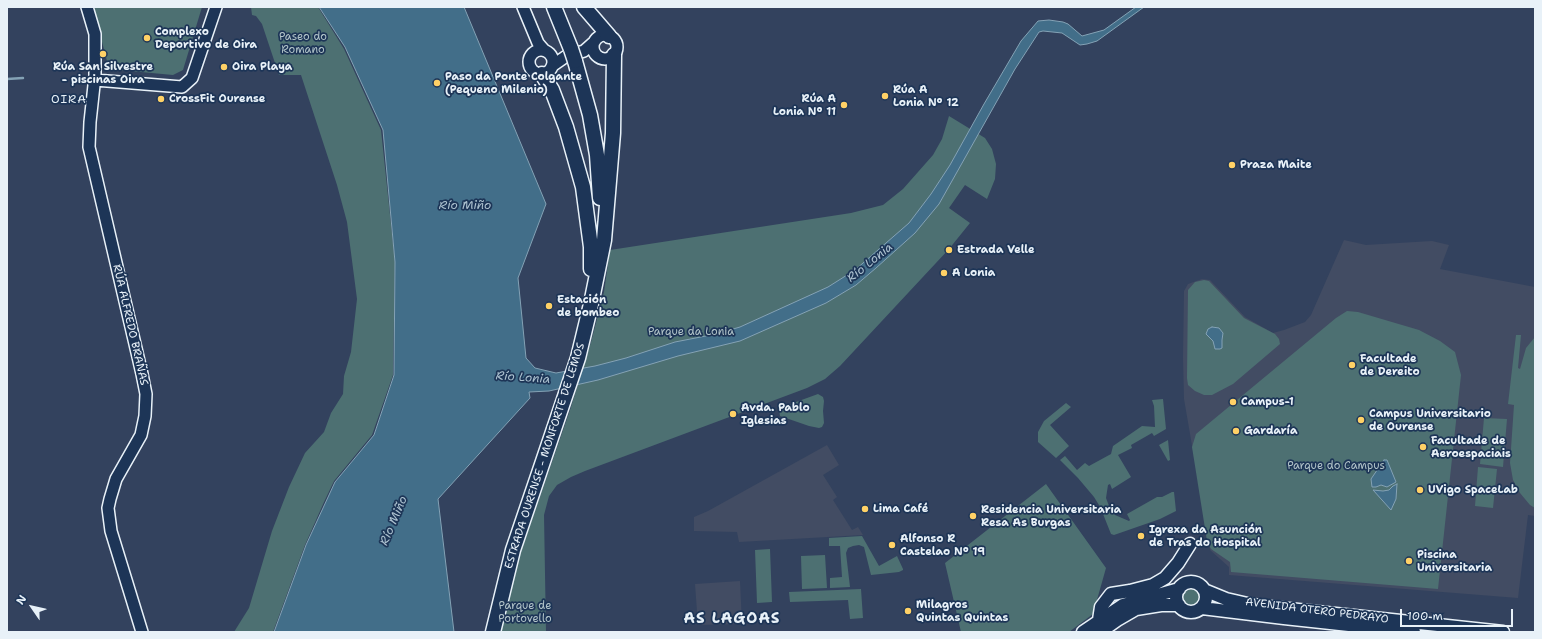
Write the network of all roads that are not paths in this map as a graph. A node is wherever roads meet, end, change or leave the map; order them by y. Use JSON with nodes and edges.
{"nodes":[{"id":1,"x":87,"y":7,"type":"edge"},
{"id":2,"x":216,"y":7,"type":"edge"},
{"id":3,"x":554,"y":7,"type":"edge"},
{"id":4,"x":584,"y":7,"type":"edge"},
{"id":5,"x":525,"y":12,"type":"edge"},
{"id":6,"x":609,"y":36,"type":"junction"},
{"id":7,"x":593,"y":43,"type":"junction"},
{"id":8,"x":547,"y":52,"type":"junction"},
{"id":9,"x":532,"y":54,"type":"junction"},
{"id":10,"x":574,"y":54,"type":"junction"},
{"id":11,"x":614,"y":55,"type":"junction"},
{"id":12,"x":597,"y":56,"type":"junction"},
{"id":13,"x":547,"y":70,"type":"junction"},
{"id":14,"x":95,"y":80,"type":"junction"},
{"id":15,"x":598,"y":266,"type":"junction"},
{"id":16,"x":591,"y":304,"type":"junction"},
{"id":17,"x":1190,"y":544,"type":"dead end"},
{"id":18,"x":1179,"y":589,"type":"junction"},
{"id":19,"x":1204,"y":590,"type":"junction"},
{"id":20,"x":1130,"y":592,"type":"junction"},
{"id":21,"x":1150,"y":596,"type":"junction"},
{"id":22,"x":1179,"y":606,"type":"junction"},
{"id":23,"x":1202,"y":608,"type":"junction"},
{"id":24,"x":1099,"y":626,"type":"edge"},
{"id":25,"x":142,"y":632,"type":"edge"},
{"id":26,"x":494,"y":632,"type":"edge"},
{"id":27,"x":1083,"y":632,"type":"edge"},
{"id":28,"x":1414,"y":632,"type":"edge"},
{"id":29,"x":1503,"y":632,"type":"edge"}],
"edges":[{"from":1,"to":14,"type":"street","name":"RÚA ALFREDO BRAÑAS"},
{"from":2,"to":14,"type":"street"},
{"from":3,"to":10,"type":"highway"},
{"from":4,"to":6,"type":"highway"},
{"from":5,"to":8,"type":"street"},
{"from":5,"to":9,"type":"street"},
{"from":6,"to":7,"type":"street"},
{"from":6,"to":11,"type":"street"},
{"from":7,"to":10,"type":"street"},
{"from":7,"to":12,"type":"street"},
{"from":8,"to":9,"type":"street"},
{"from":8,"to":10,"type":"street"},
{"from":8,"to":13,"type":"street"},
{"from":9,"to":13,"type":"street"},
{"from":10,"to":12,"type":"street"},
{"from":10,"to":13,"type":"street"},
{"from":10,"to":15,"type":"highway"},
{"from":11,"to":12,"type":"street"},
{"from":11,"to":15,"type":"highway"},
{"from":13,"to":16,"type":"highway"},
{"from":14,"to":25,"type":"street","name":"RÚA ALFREDO BRAÑAS"},
{"from":15,"to":16,"type":"highway"},
{"from":16,"to":26,"type":"highway","name":"ESTRADA OURENSE - MONFORTE DE LEMOS"},
{"from":17,"to":20,"type":"main road"},
{"from":18,"to":19,"type":"main road"},
{"from":18,"to":21,"type":"main road"},
{"from":18,"to":22,"type":"main road"},
{"from":19,"to":23,"type":"main road"},
{"from":19,"to":29,"type":"main road","name":"AVENIDA OTERO PEDRAYO"},
{"from":20,"to":21,"type":"main road"},
{"from":20,"to":24,"type":"main road"},
{"from":21,"to":24,"type":"main road"},
{"from":22,"to":23,"type":"main road"},
{"from":22,"to":24,"type":"main road"},
{"from":23,"to":28,"type":"main road","name":"AVENIDA OTERO PEDRAYO"},
{"from":24,"to":27,"type":"main road"}]}
